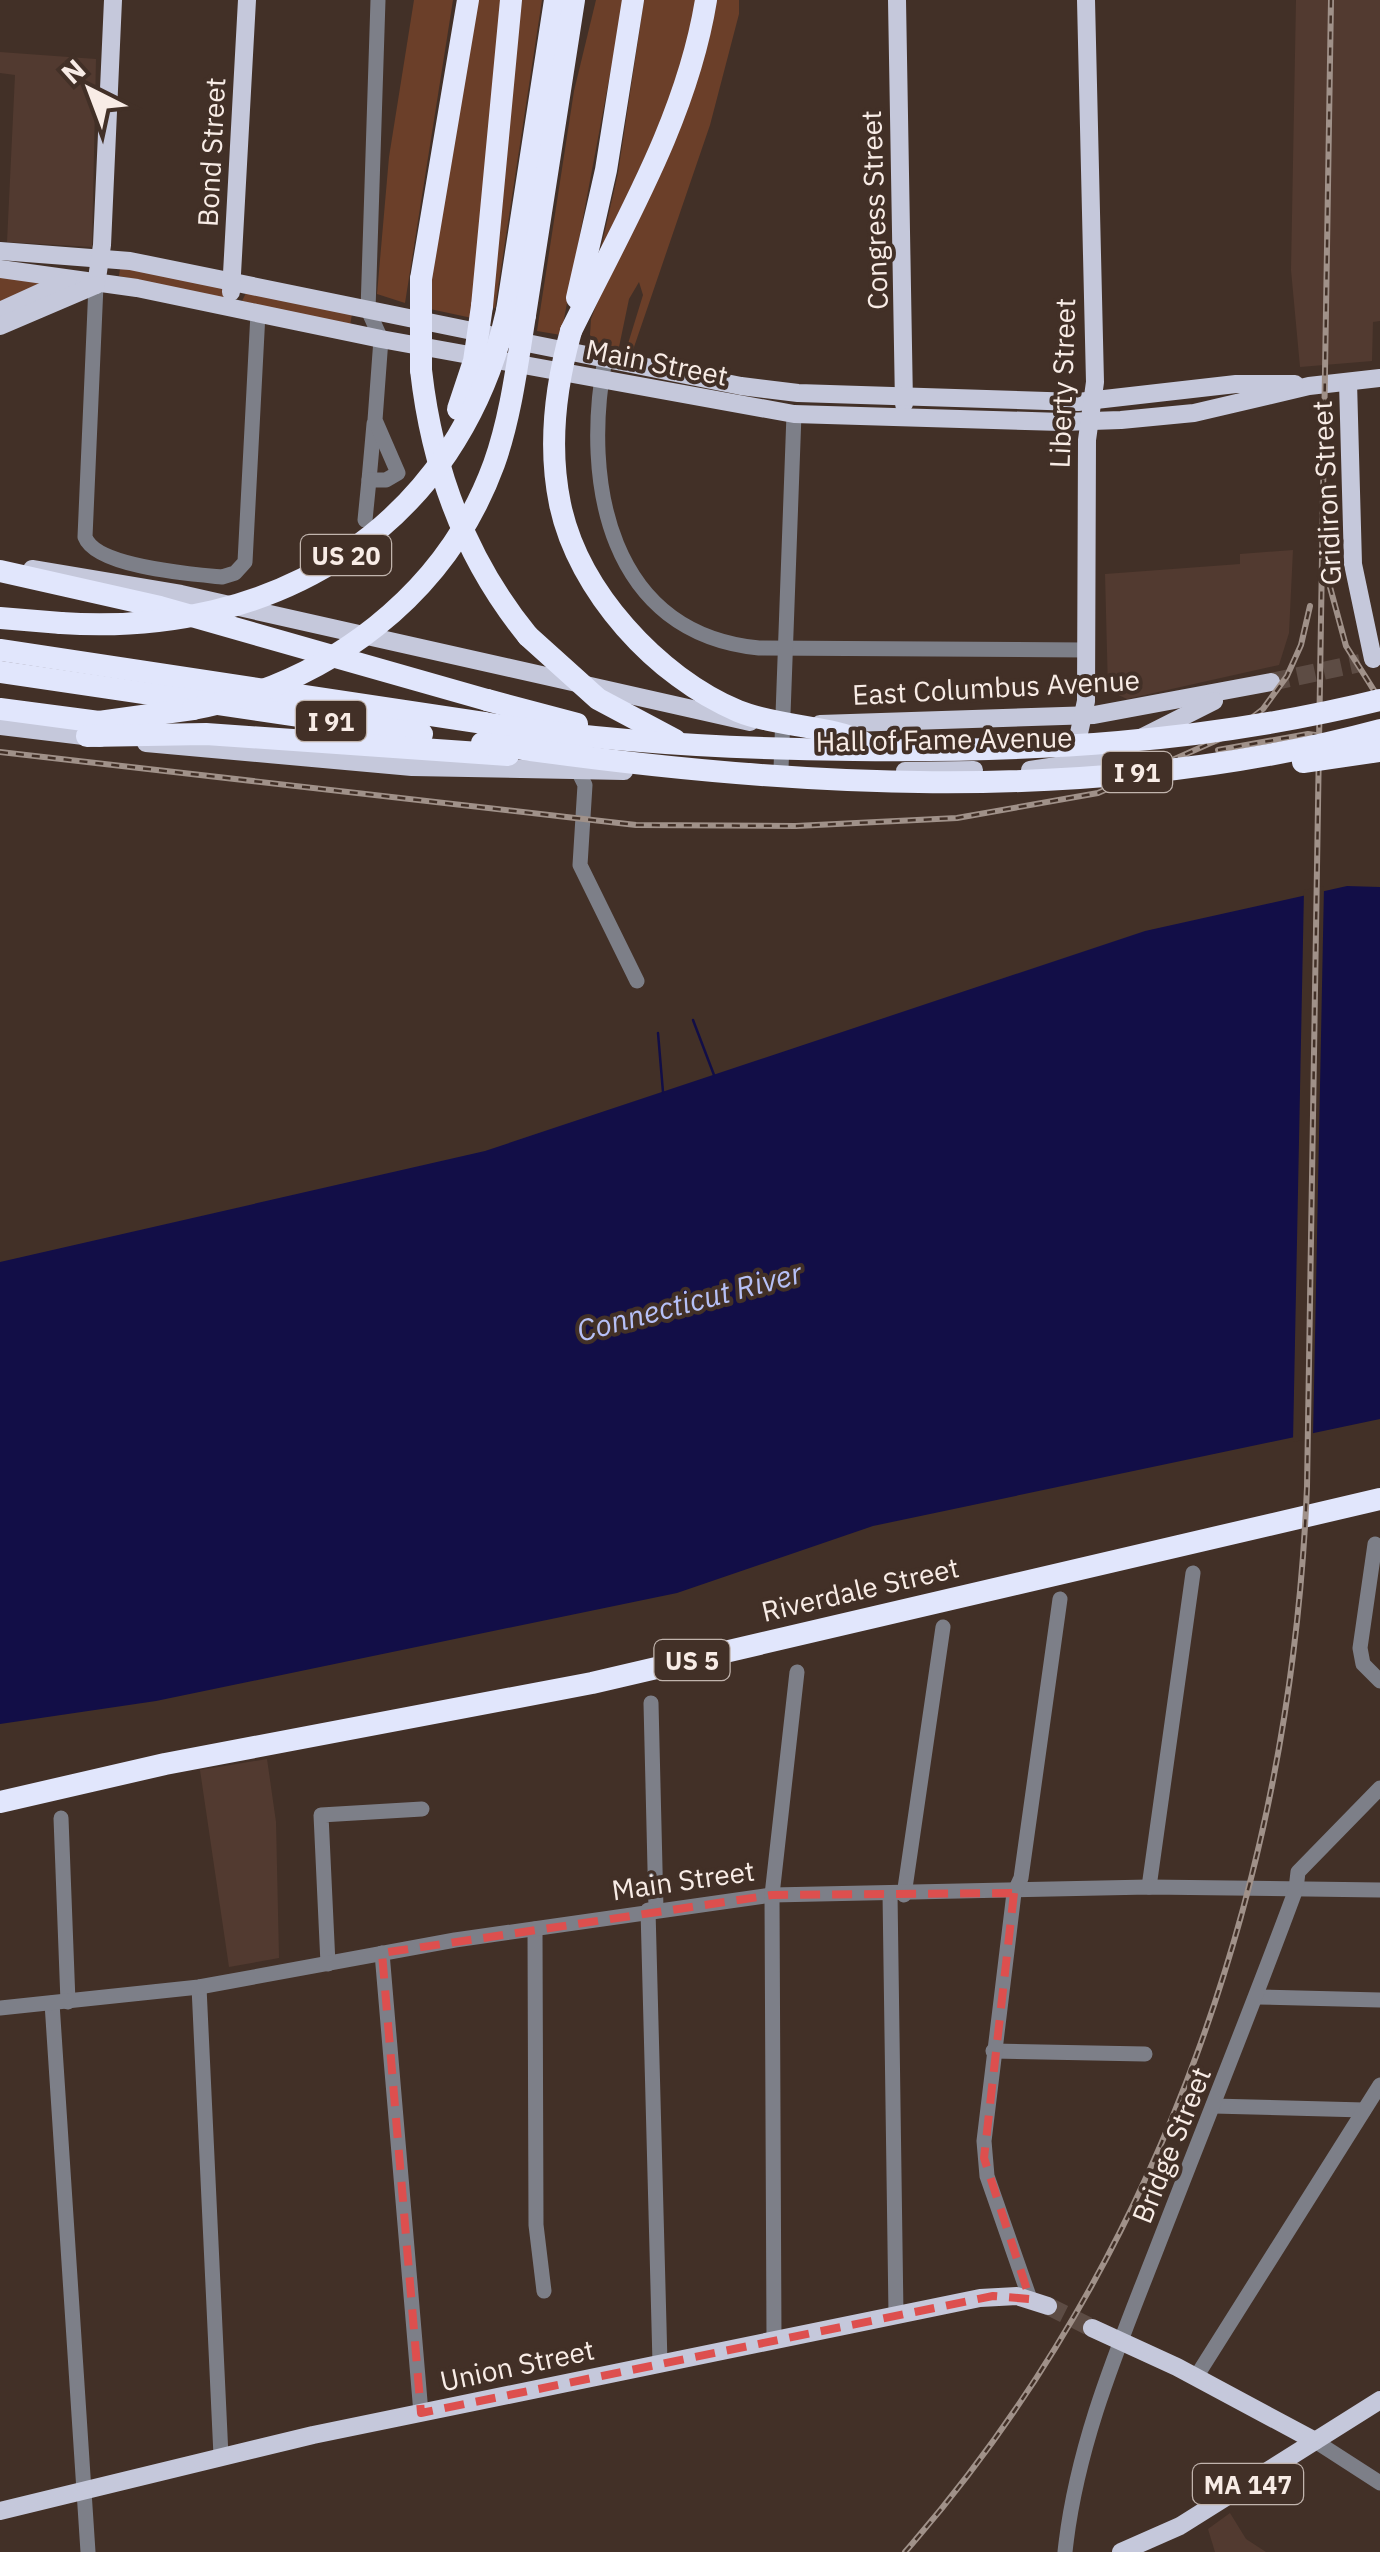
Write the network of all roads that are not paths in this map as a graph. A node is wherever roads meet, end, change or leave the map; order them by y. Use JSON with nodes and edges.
{"nodes":[{"id":1,"x":113,"y":0,"type":"edge"},
{"id":2,"x":248,"y":0,"type":"edge"},
{"id":3,"x":378,"y":0,"type":"edge"},
{"id":4,"x":460,"y":0,"type":"edge"},
{"id":5,"x":468,"y":0,"type":"edge"},
{"id":6,"x":511,"y":0,"type":"edge"},
{"id":7,"x":555,"y":0,"type":"edge"},
{"id":8,"x":574,"y":0,"type":"edge"},
{"id":9,"x":588,"y":0,"type":"edge"},
{"id":10,"x":633,"y":0,"type":"edge"},
{"id":11,"x":706,"y":0,"type":"edge"},
{"id":12,"x":897,"y":0,"type":"edge"},
{"id":13,"x":1086,"y":0,"type":"edge"},
{"id":14,"x":454,"y":79,"type":"junction"},
{"id":15,"x":556,"y":112,"type":"junction"},
{"id":16,"x":0,"y":251,"type":"edge"},
{"id":17,"x":101,"y":257,"type":"junction"},
{"id":18,"x":0,"y":269,"type":"edge"},
{"id":19,"x":68,"y":280,"type":"junction"},
{"id":20,"x":231,"y":282,"type":"junction"},
{"id":21,"x":96,"y":284,"type":"junction"},
{"id":22,"x":231,"y":308,"type":"junction"},
{"id":23,"x":368,"y":310,"type":"junction"},
{"id":24,"x":0,"y":311,"type":"edge"},
{"id":25,"x":258,"y":313,"type":"junction"},
{"id":26,"x":516,"y":313,"type":"junction"},
{"id":27,"x":0,"y":326,"type":"edge"},
{"id":28,"x":570,"y":331,"type":"junction"},
{"id":29,"x":381,"y":339,"type":"junction"},
{"id":30,"x":605,"y":358,"type":"junction"},
{"id":31,"x":1380,"y":378,"type":"edge"},
{"id":32,"x":601,"y":380,"type":"junction"},
{"id":33,"x":1348,"y":382,"type":"junction"},
{"id":34,"x":1310,"y":386,"type":"junction"},
{"id":35,"x":904,"y":396,"type":"junction"},
{"id":36,"x":1092,"y":401,"type":"junction"},
{"id":37,"x":794,"y":414,"type":"junction"},
{"id":38,"x":903,"y":418,"type":"junction"},
{"id":39,"x":375,"y":420,"type":"junction"},
{"id":40,"x":1090,"y":422,"type":"junction"},
{"id":41,"x":368,"y":480,"type":"junction"},
{"id":42,"x":365,"y":520,"type":"dead end"},
{"id":43,"x":360,"y":545,"type":"junction"},
{"id":44,"x":0,"y":569,"type":"edge"},
{"id":45,"x":0,"y":609,"type":"edge"},
{"id":46,"x":0,"y":618,"type":"edge"},
{"id":47,"x":59,"y":622,"type":"junction"},
{"id":48,"x":786,"y":649,"type":"junction"},
{"id":49,"x":0,"y":650,"type":"edge"},
{"id":50,"x":1086,"y":650,"type":"junction"},
{"id":51,"x":1373,"y":659,"type":"edge"},
{"id":52,"x":0,"y":672,"type":"edge"},
{"id":53,"x":1271,"y":682,"type":"joint"},
{"id":54,"x":1380,"y":700,"type":"edge"},
{"id":55,"x":5,"y":708,"type":"edge"},
{"id":56,"x":1081,"y":715,"type":"junction"},
{"id":57,"x":1380,"y":720,"type":"edge"},
{"id":58,"x":832,"y":724,"type":"junction"},
{"id":59,"x":782,"y":725,"type":"junction"},
{"id":60,"x":483,"y":730,"type":"junction"},
{"id":61,"x":1380,"y":730,"type":"edge"},
{"id":62,"x":87,"y":736,"type":"junction"},
{"id":63,"x":880,"y":751,"type":"junction"},
{"id":64,"x":1380,"y":751,"type":"edge"},
{"id":65,"x":583,"y":765,"type":"junction"},
{"id":66,"x":1070,"y":766,"type":"junction"},
{"id":67,"x":1190,"y":767,"type":"junction"},
{"id":68,"x":781,"y":769,"type":"junction"},
{"id":69,"x":836,"y":770,"type":"junction"},
{"id":70,"x":637,"y":981,"type":"dead end"},
{"id":71,"x":1380,"y":1486,"type":"edge"},
{"id":72,"x":1380,"y":1499,"type":"edge"},
{"id":73,"x":1378,"y":1546,"type":"edge"},
{"id":74,"x":1194,"y":1573,"type":"dead end"},
{"id":75,"x":1060,"y":1599,"type":"dead end"},
{"id":76,"x":943,"y":1626,"type":"dead end"},
{"id":77,"x":797,"y":1672,"type":"dead end"},
{"id":78,"x":1380,"y":1681,"type":"edge"},
{"id":79,"x":651,"y":1703,"type":"dead end"},
{"id":80,"x":0,"y":1788,"type":"edge"},
{"id":81,"x":1380,"y":1788,"type":"edge"},
{"id":82,"x":0,"y":1802,"type":"edge"},
{"id":83,"x":422,"y":1809,"type":"dead end"},
{"id":84,"x":61,"y":1818,"type":"dead end"},
{"id":85,"x":1149,"y":1887,"type":"junction"},
{"id":86,"x":1296,"y":1889,"type":"junction"},
{"id":87,"x":1380,"y":1890,"type":"edge"},
{"id":88,"x":1014,"y":1893,"type":"junction"},
{"id":89,"x":898,"y":1894,"type":"junction"},
{"id":90,"x":772,"y":1895,"type":"junction"},
{"id":91,"x":652,"y":1910,"type":"junction"},
{"id":92,"x":535,"y":1929,"type":"junction"},
{"id":93,"x":382,"y":1953,"type":"junction"},
{"id":94,"x":328,"y":1964,"type":"junction"},
{"id":95,"x":200,"y":1988,"type":"junction"},
{"id":96,"x":1256,"y":1997,"type":"junction"},
{"id":97,"x":1380,"y":2000,"type":"edge"},
{"id":98,"x":60,"y":2003,"type":"junction"},
{"id":99,"x":0,"y":2008,"type":"edge"},
{"id":100,"x":992,"y":2051,"type":"junction"},
{"id":101,"x":1146,"y":2054,"type":"dead end"},
{"id":102,"x":1380,"y":2085,"type":"edge"},
{"id":103,"x":1213,"y":2106,"type":"junction"},
{"id":104,"x":1364,"y":2110,"type":"junction"},
{"id":105,"x":544,"y":2292,"type":"dead end"},
{"id":106,"x":1039,"y":2302,"type":"joint"},
{"id":107,"x":896,"y":2316,"type":"junction"},
{"id":108,"x":1092,"y":2328,"type":"tunnel mouth"},
{"id":109,"x":774,"y":2339,"type":"junction"},
{"id":110,"x":1120,"y":2341,"type":"junction"},
{"id":111,"x":660,"y":2363,"type":"junction"},
{"id":112,"x":1196,"y":2377,"type":"junction"},
{"id":113,"x":1380,"y":2400,"type":"edge"},
{"id":114,"x":421,"y":2413,"type":"junction"},
{"id":115,"x":1315,"y":2441,"type":"junction"},
{"id":116,"x":221,"y":2456,"type":"junction"},
{"id":117,"x":1380,"y":2483,"type":"edge"},
{"id":118,"x":82,"y":2490,"type":"junction"},
{"id":119,"x":0,"y":2511,"type":"edge"},
{"id":120,"x":1180,"y":2526,"type":"junction"},
{"id":121,"x":88,"y":2552,"type":"edge"},
{"id":122,"x":1065,"y":2552,"type":"edge"},
{"id":123,"x":1122,"y":2552,"type":"edge"},
{"id":124,"x":1151,"y":2552,"type":"edge"}],
"edges":[{"from":1,"to":17,"type":"main road"},
{"from":2,"to":20,"type":"main road","name":"Bond Street"},
{"from":3,"to":23,"type":"street"},
{"from":4,"to":14,"type":"highway"},
{"from":5,"to":14,"type":"highway"},
{"from":6,"to":43,"type":"highway","bridge":true},
{"from":7,"to":26,"type":"highway","number":"US 20"},
{"from":8,"to":15,"type":"highway","number":"US 20"},
{"from":9,"to":15,"type":"highway"},
{"from":10,"to":28,"type":"highway"},
{"from":11,"to":28,"type":"highway"},
{"from":12,"to":35,"type":"main road","name":"Congress Street"},
{"from":13,"to":36,"type":"main road","name":"Liberty Street"},
{"from":14,"to":57,"type":"highway","bridge":true},
{"from":15,"to":26,"type":"highway","number":"US 20"},
{"from":16,"to":17,"type":"main road","name":"Main Street"},
{"from":17,"to":19,"type":"main road"},
{"from":17,"to":20,"type":"main road","name":"Main Street"},
{"from":17,"to":21,"type":"main road"},
{"from":18,"to":19,"type":"main road","name":"Main Street"},
{"from":19,"to":21,"type":"main road","name":"Main Street"},
{"from":19,"to":24,"type":"main road"},
{"from":20,"to":22,"type":"main road","name":"Bond Street"},
{"from":20,"to":23,"type":"main road","name":"Main Street"},
{"from":21,"to":22,"type":"main road","name":"Main Street"},
{"from":21,"to":25,"type":"street"},
{"from":21,"to":27,"type":"main road"},
{"from":22,"to":25,"type":"main road","name":"Main Street"},
{"from":23,"to":29,"type":"street"},
{"from":23,"to":30,"type":"main road","name":"Main Street"},
{"from":25,"to":29,"type":"main road","name":"Main Street"},
{"from":26,"to":43,"type":"highway","number":"US 20","bridge":true},
{"from":26,"to":55,"type":"highway","number":"US 20","bridge":true},
{"from":28,"to":63,"type":"highway","bridge":true},
{"from":29,"to":32,"type":"main road","name":"Main Street"},
{"from":29,"to":39,"type":"street"},
{"from":30,"to":32,"type":"street"},
{"from":30,"to":35,"type":"main road","name":"Main Street"},
{"from":31,"to":33,"type":"main road","name":"Main Street"},
{"from":32,"to":37,"type":"main road","name":"Main Street"},
{"from":32,"to":48,"type":"street"},
{"from":33,"to":34,"type":"main road","name":"Main Street"},
{"from":33,"to":51,"type":"main road","name":"Gridiron Street"},
{"from":34,"to":36,"type":"main road","name":"Main Street"},
{"from":34,"to":40,"type":"main road","name":"Main Street"},
{"from":35,"to":36,"type":"main road","name":"Main Street"},
{"from":35,"to":38,"type":"main road","name":"Congress Street"},
{"from":36,"to":40,"type":"main road","name":"Liberty Street"},
{"from":37,"to":38,"type":"main road","name":"Main Street"},
{"from":37,"to":48,"type":"street"},
{"from":38,"to":40,"type":"main road","name":"Main Street"},
{"from":39,"to":41,"type":"street"},
{"from":39,"to":41,"type":"street"},
{"from":40,"to":50,"type":"main road","name":"Liberty Street"},
{"from":41,"to":42,"type":"street"},
{"from":43,"to":47,"type":"highway","number":"US 20","bridge":true},
{"from":44,"to":59,"type":"main road","name":"East Columbus Avenue"},
{"from":44,"to":60,"type":"highway"},
{"from":45,"to":47,"type":"highway","number":"US 20"},
{"from":46,"to":47,"type":"highway"},
{"from":48,"to":50,"type":"street"},
{"from":48,"to":59,"type":"street"},
{"from":49,"to":60,"type":"highway","number":"I 91"},
{"from":50,"to":56,"type":"main road","name":"Liberty Street"},
{"from":52,"to":60,"type":"highway","number":"I 91"},
{"from":53,"to":56,"type":"main road","name":"East Columbus Avenue"},
{"from":53,"to":66,"type":"main road","name":"Hall of Fame Avenue"},
{"from":54,"to":63,"type":"highway","number":"I 91","bridge":true},
{"from":55,"to":62,"type":"main road","name":"Hall of Fame Avenue"},
{"from":56,"to":58,"type":"main road","name":"East Columbus Avenue"},
{"from":56,"to":66,"type":"main road","name":"Liberty Street"},
{"from":58,"to":59,"type":"main road","name":"East Columbus Avenue"},
{"from":58,"to":69,"type":"main road"},
{"from":59,"to":68,"type":"street"},
{"from":60,"to":62,"type":"highway"},
{"from":60,"to":63,"type":"highway","number":"I 91","bridge":true},
{"from":60,"to":65,"type":"highway","number":"I 91","bridge":true},
{"from":61,"to":67,"type":"highway","number":"I 91","bridge":true},
{"from":62,"to":65,"type":"main road","name":"Hall of Fame Avenue"},
{"from":64,"to":67,"type":"highway","bridge":true},
{"from":65,"to":67,"type":"highway","number":"I 91","bridge":true},
{"from":65,"to":68,"type":"main road","name":"Hall of Fame Avenue"},
{"from":65,"to":70,"type":"street"},
{"from":66,"to":69,"type":"main road","name":"Hall of Fame Avenue"},
{"from":68,"to":69,"type":"main road","name":"Hall of Fame Avenue"},
{"from":71,"to":80,"type":"highway","name":"Riverdale Street","number":"US 5"},
{"from":72,"to":82,"type":"highway","name":"Riverdale Street","number":"US 5"},
{"from":73,"to":78,"type":"street"},
{"from":74,"to":85,"type":"street"},
{"from":75,"to":88,"type":"street"},
{"from":76,"to":89,"type":"street"},
{"from":77,"to":90,"type":"street"},
{"from":79,"to":91,"type":"street"},
{"from":81,"to":86,"type":"street","name":"Bridge Street"},
{"from":83,"to":94,"type":"street"},
{"from":84,"to":98,"type":"street"},
{"from":85,"to":86,"type":"street","name":"Main Street"},
{"from":85,"to":88,"type":"street","name":"Main Street"},
{"from":86,"to":87,"type":"street","name":"Main Street"},
{"from":86,"to":96,"type":"street","name":"Bridge Street"},
{"from":88,"to":89,"type":"street","name":"Main Street"},
{"from":88,"to":100,"type":"street"},
{"from":89,"to":90,"type":"street","name":"Main Street"},
{"from":89,"to":107,"type":"street"},
{"from":90,"to":91,"type":"street","name":"Main Street"},
{"from":90,"to":109,"type":"street"},
{"from":91,"to":92,"type":"street","name":"Main Street"},
{"from":91,"to":111,"type":"street"},
{"from":92,"to":93,"type":"street","name":"Main Street"},
{"from":92,"to":105,"type":"street"},
{"from":93,"to":94,"type":"street","name":"Main Street"},
{"from":93,"to":114,"type":"street"},
{"from":94,"to":95,"type":"street","name":"Main Street"},
{"from":95,"to":98,"type":"street","name":"Main Street"},
{"from":95,"to":116,"type":"street"},
{"from":96,"to":97,"type":"street"},
{"from":96,"to":103,"type":"street","name":"Bridge Street"},
{"from":98,"to":99,"type":"street","name":"Main Street"},
{"from":98,"to":118,"type":"street"},
{"from":100,"to":101,"type":"street"},
{"from":100,"to":106,"type":"street"},
{"from":102,"to":104,"type":"street"},
{"from":103,"to":104,"type":"street"},
{"from":103,"to":110,"type":"street","name":"Bridge Street"},
{"from":104,"to":112,"type":"street"},
{"from":106,"to":107,"type":"main road","name":"Union Street"},
{"from":107,"to":109,"type":"main road","name":"Union Street"},
{"from":108,"to":110,"type":"main road"},
{"from":109,"to":111,"type":"main road","name":"Union Street"},
{"from":110,"to":112,"type":"main road"},
{"from":110,"to":122,"type":"street","name":"Bridge Street"},
{"from":111,"to":114,"type":"main road","name":"Union Street"},
{"from":112,"to":115,"type":"main road"},
{"from":113,"to":115,"type":"main road","number":"MA 147"},
{"from":114,"to":116,"type":"main road","name":"Union Street"},
{"from":115,"to":117,"type":"street"},
{"from":115,"to":120,"type":"main road","number":"MA 147"},
{"from":116,"to":118,"type":"main road","name":"Union Street"},
{"from":118,"to":119,"type":"main road","name":"Union Street"},
{"from":118,"to":121,"type":"street"},
{"from":120,"to":123,"type":"main road","number":"MA 147"},
{"from":120,"to":124,"type":"main road","number":"MA 147"}]}
